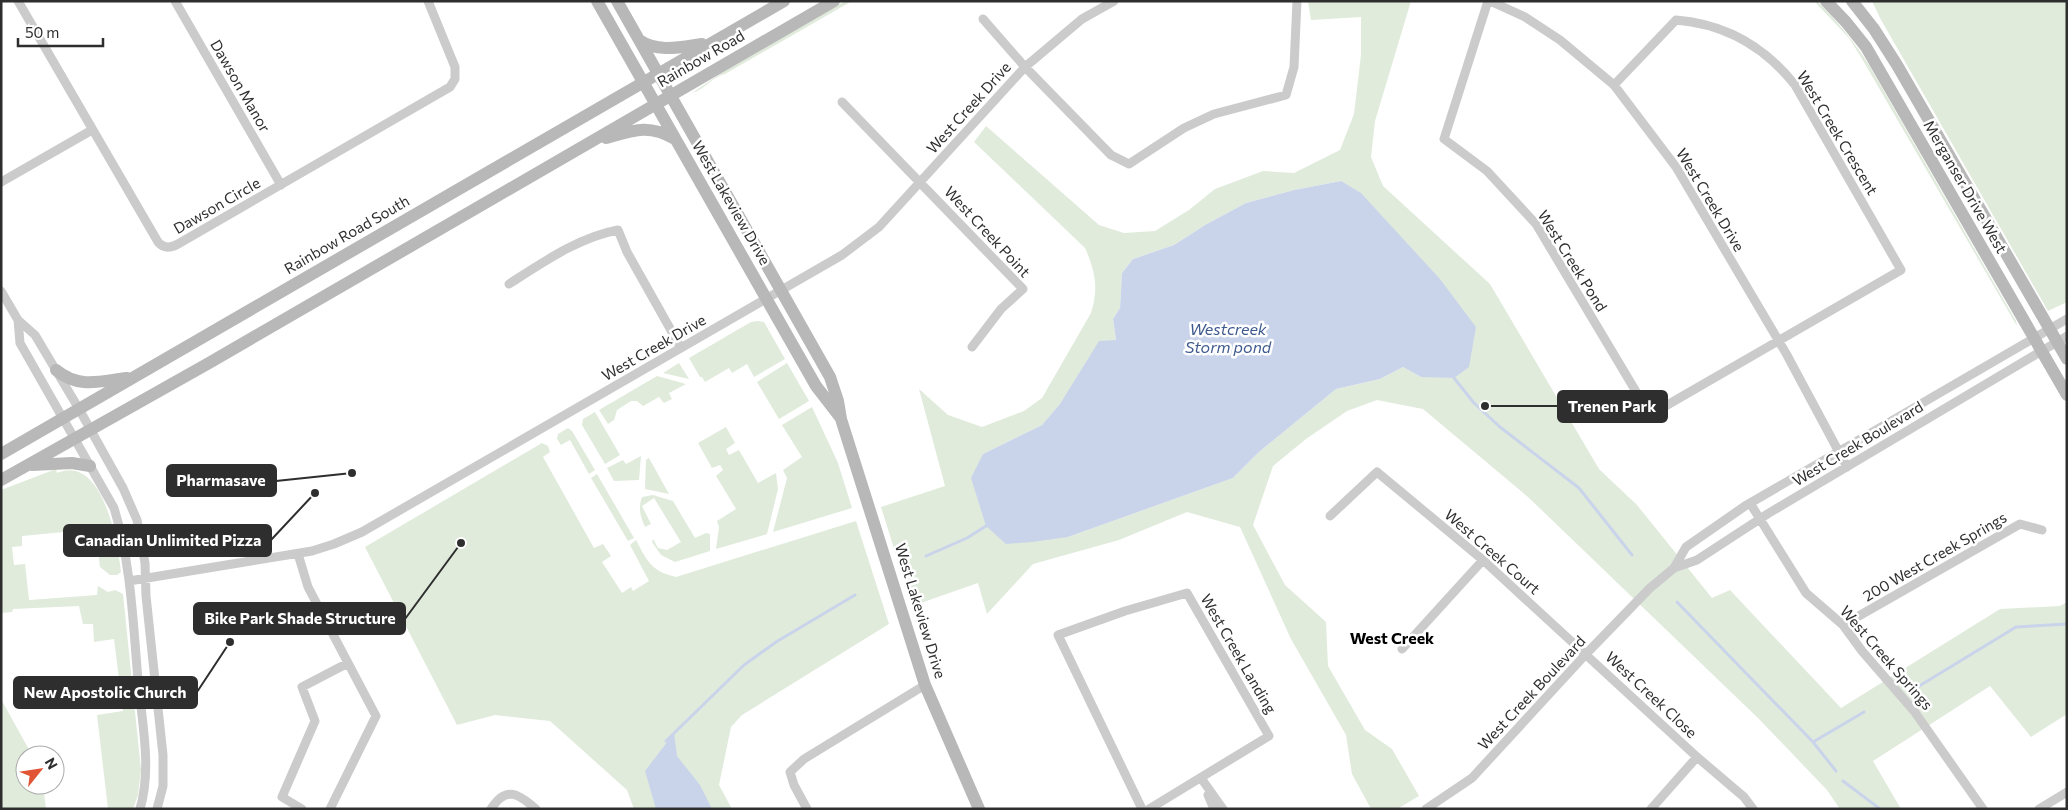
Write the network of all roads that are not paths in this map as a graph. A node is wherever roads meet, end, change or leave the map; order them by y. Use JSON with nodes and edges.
{"nodes":[{"id":1,"x":18,"y":1,"type":"edge"},
{"id":2,"x":175,"y":1,"type":"edge"},
{"id":3,"x":428,"y":1,"type":"edge"},
{"id":4,"x":597,"y":1,"type":"edge"},
{"id":5,"x":617,"y":1,"type":"edge"},
{"id":6,"x":784,"y":1,"type":"edge"},
{"id":7,"x":834,"y":1,"type":"edge"},
{"id":8,"x":1114,"y":1,"type":"edge"},
{"id":9,"x":1297,"y":1,"type":"edge"},
{"id":10,"x":1489,"y":1,"type":"edge"},
{"id":11,"x":1826,"y":1,"type":"edge"},
{"id":12,"x":1852,"y":1,"type":"edge"},
{"id":13,"x":983,"y":19,"type":"dead end"},
{"id":14,"x":639,"y":39,"type":"junction"},
{"id":15,"x":709,"y":44,"type":"junction"},
{"id":16,"x":1024,"y":67,"type":"junction"},
{"id":17,"x":659,"y":73,"type":"junction"},
{"id":18,"x":642,"y":83,"type":"junction"},
{"id":19,"x":1614,"y":85,"type":"junction"},
{"id":20,"x":671,"y":95,"type":"junction"},
{"id":21,"x":842,"y":102,"type":"dead end"},
{"id":22,"x":654,"y":104,"type":"junction"},
{"id":23,"x":92,"y":130,"type":"junction"},
{"id":24,"x":675,"y":139,"type":"junction"},
{"id":25,"x":585,"y":144,"type":"junction"},
{"id":26,"x":1,"y":182,"type":"edge"},
{"id":27,"x":921,"y":182,"type":"junction"},
{"id":28,"x":282,"y":185,"type":"junction"},
{"id":29,"x":509,"y":284,"type":"dead end"},
{"id":30,"x":781,"y":290,"type":"junction"},
{"id":31,"x":1,"y":291,"type":"edge"},
{"id":32,"x":767,"y":298,"type":"junction"},
{"id":33,"x":2067,"y":319,"type":"edge"},
{"id":34,"x":18,"y":320,"type":"junction"},
{"id":35,"x":2049,"y":328,"type":"junction"},
{"id":36,"x":2033,"y":338,"type":"junction"},
{"id":37,"x":2062,"y":339,"type":"edge"},
{"id":38,"x":1779,"y":341,"type":"junction"},
{"id":39,"x":972,"y":347,"type":"dead end"},
{"id":40,"x":681,"y":348,"type":"junction"},
{"id":41,"x":2041,"y":352,"type":"junction"},
{"id":42,"x":2067,"y":359,"type":"edge"},
{"id":43,"x":56,"y":370,"type":"junction"},
{"id":44,"x":132,"y":378,"type":"junction"},
{"id":45,"x":2067,"y":395,"type":"edge"},
{"id":46,"x":81,"y":412,"type":"junction"},
{"id":47,"x":841,"y":419,"type":"junction"},
{"id":48,"x":65,"y":421,"type":"junction"},
{"id":49,"x":91,"y":430,"type":"junction"},
{"id":50,"x":75,"y":438,"type":"junction"},
{"id":51,"x":1838,"y":451,"type":"junction"},
{"id":52,"x":1,"y":454,"type":"edge"},
{"id":53,"x":27,"y":465,"type":"junction"},
{"id":54,"x":90,"y":466,"type":"junction"},
{"id":55,"x":1848,"y":466,"type":"junction"},
{"id":56,"x":1,"y":480,"type":"edge"},
{"id":57,"x":1750,"y":503,"type":"junction"},
{"id":58,"x":1330,"y":516,"type":"dead end"},
{"id":59,"x":1759,"y":519,"type":"junction"},
{"id":60,"x":2042,"y":530,"type":"dead end"},
{"id":61,"x":298,"y":554,"type":"junction"},
{"id":62,"x":1483,"y":560,"type":"junction"},
{"id":63,"x":1674,"y":568,"type":"junction"},
{"id":64,"x":145,"y":579,"type":"junction"},
{"id":65,"x":129,"y":580,"type":"junction"},
{"id":66,"x":1843,"y":625,"type":"junction"},
{"id":67,"x":1402,"y":649,"type":"dead end"},
{"id":68,"x":1586,"y":654,"type":"junction"},
{"id":69,"x":348,"y":663,"type":"junction"},
{"id":70,"x":925,"y":685,"type":"junction"},
{"id":71,"x":1697,"y":757,"type":"junction"},
{"id":72,"x":1201,"y":778,"type":"junction"},
{"id":73,"x":2067,"y":792,"type":"edge"},
{"id":74,"x":140,"y":809,"type":"edge"},
{"id":75,"x":157,"y":809,"type":"edge"},
{"id":76,"x":302,"y":809,"type":"edge"},
{"id":77,"x":330,"y":809,"type":"edge"},
{"id":78,"x":491,"y":809,"type":"edge"},
{"id":79,"x":536,"y":809,"type":"edge"},
{"id":80,"x":807,"y":809,"type":"edge"},
{"id":81,"x":979,"y":809,"type":"edge"},
{"id":82,"x":1142,"y":809,"type":"edge"},
{"id":83,"x":1149,"y":809,"type":"edge"},
{"id":84,"x":1214,"y":809,"type":"edge"},
{"id":85,"x":1223,"y":809,"type":"edge"},
{"id":86,"x":1426,"y":809,"type":"edge"},
{"id":87,"x":1651,"y":809,"type":"edge"},
{"id":88,"x":1752,"y":809,"type":"edge"},
{"id":89,"x":1983,"y":809,"type":"edge"},
{"id":90,"x":2039,"y":809,"type":"edge"}],
"edges":[{"from":1,"to":23,"type":"street","name":"Dawson Circle"},
{"from":2,"to":28,"type":"street","name":"Dawson Manor"},
{"from":3,"to":28,"type":"street","name":"Dawson Circle"},
{"from":4,"to":18,"type":"street","name":"West Lakeview Drive"},
{"from":5,"to":14,"type":"street","name":"West Lakeview Drive"},
{"from":6,"to":15,"type":"street","name":"Rainbow Road"},
{"from":7,"to":20,"type":"street","name":"Rainbow Road"},
{"from":8,"to":16,"type":"street","name":"West Creek Drive"},
{"from":9,"to":16,"type":"street"},
{"from":10,"to":19,"type":"street","name":"West Creek Drive"},
{"from":10,"to":38,"type":"street","name":"West Creek Pond"},
{"from":11,"to":36,"type":"street","name":"Merganser Drive West"},
{"from":12,"to":35,"type":"street","name":"Merganser Drive West"},
{"from":13,"to":16,"type":"street"},
{"from":14,"to":15,"type":"street"},
{"from":14,"to":17,"type":"street","name":"West Lakeview Drive"},
{"from":15,"to":17,"type":"street","name":"Rainbow Road South"},
{"from":16,"to":27,"type":"street","name":"West Creek Drive"},
{"from":17,"to":18,"type":"street","name":"Rainbow Road South"},
{"from":17,"to":20,"type":"street","name":"West Lakeview Drive"},
{"from":18,"to":22,"type":"street","name":"West Lakeview Drive"},
{"from":18,"to":44,"type":"street","name":"Rainbow Road South"},
{"from":19,"to":38,"type":"street","name":"West Creek Drive"},
{"from":19,"to":38,"type":"street","name":"West Creek Crescent"},
{"from":20,"to":22,"type":"street","name":"Rainbow Road"},
{"from":20,"to":30,"type":"street","name":"West Lakeview Drive"},
{"from":21,"to":27,"type":"street"},
{"from":22,"to":24,"type":"street","name":"West Lakeview Drive"},
{"from":22,"to":25,"type":"street","name":"Rainbow Road"},
{"from":23,"to":26,"type":"street"},
{"from":23,"to":28,"type":"street","name":"Dawson Circle"},
{"from":24,"to":25,"type":"street"},
{"from":24,"to":32,"type":"street","name":"West Lakeview Drive"},
{"from":25,"to":49,"type":"street"},
{"from":27,"to":30,"type":"street","name":"West Creek Drive"},
{"from":27,"to":39,"type":"street","name":"West Creek Point"},
{"from":29,"to":40,"type":"street"},
{"from":30,"to":32,"type":"street","name":"West Creek Drive"},
{"from":30,"to":47,"type":"street","name":"West Lakeview Drive"},
{"from":31,"to":34,"type":"street"},
{"from":32,"to":40,"type":"street","name":"West Creek Drive"},
{"from":32,"to":47,"type":"street","name":"West Lakeview Drive"},
{"from":33,"to":35,"type":"street","name":"West Creek Boulevard"},
{"from":34,"to":43,"type":"street"},
{"from":34,"to":48,"type":"street"},
{"from":35,"to":36,"type":"street","name":"West Creek Boulevard"},
{"from":35,"to":37,"type":"street","name":"Merganser Drive West"},
{"from":36,"to":41,"type":"street","name":"Merganser Drive West"},
{"from":36,"to":51,"type":"street","name":"West Creek Boulevard"},
{"from":37,"to":41,"type":"street","name":"West Creek Boulevard"},
{"from":37,"to":42,"type":"street","name":"Merganser Drive West"},
{"from":38,"to":51,"type":"street","name":"West Creek Drive"},
{"from":40,"to":61,"type":"street","name":"West Creek Drive"},
{"from":41,"to":45,"type":"street","name":"Merganser Drive West"},
{"from":41,"to":55,"type":"street","name":"West Creek Boulevard"},
{"from":43,"to":44,"type":"street"},
{"from":43,"to":46,"type":"street"},
{"from":44,"to":46,"type":"street","name":"Rainbow Road South"},
{"from":46,"to":48,"type":"street","name":"Rainbow Road South"},
{"from":46,"to":49,"type":"street"},
{"from":47,"to":70,"type":"street","name":"West Lakeview Drive"},
{"from":48,"to":50,"type":"street"},
{"from":48,"to":52,"type":"street","name":"Rainbow Road South"},
{"from":49,"to":50,"type":"street"},
{"from":49,"to":64,"type":"street"},
{"from":50,"to":53,"type":"street"},
{"from":50,"to":54,"type":"street"},
{"from":51,"to":55,"type":"street","name":"West Creek Drive"},
{"from":51,"to":57,"type":"street","name":"West Creek Boulevard"},
{"from":53,"to":54,"type":"street"},
{"from":53,"to":56,"type":"street"},
{"from":54,"to":65,"type":"street"},
{"from":55,"to":59,"type":"street","name":"West Creek Boulevard"},
{"from":57,"to":59,"type":"street","name":"West Creek Springs"},
{"from":57,"to":63,"type":"street","name":"West Creek Boulevard"},
{"from":58,"to":62,"type":"street","name":"West Creek Court"},
{"from":59,"to":63,"type":"street","name":"West Creek Boulevard"},
{"from":59,"to":66,"type":"street","name":"West Creek Springs"},
{"from":60,"to":66,"type":"street","name":"200 West Creek Springs"},
{"from":61,"to":64,"type":"street","name":"West Creek Drive"},
{"from":61,"to":69,"type":"street"},
{"from":62,"to":67,"type":"street"},
{"from":62,"to":68,"type":"street","name":"West Creek Court"},
{"from":63,"to":68,"type":"street","name":"West Creek Boulevard"},
{"from":64,"to":65,"type":"street","name":"West Creek Drive"},
{"from":64,"to":75,"type":"street"},
{"from":65,"to":74,"type":"street"},
{"from":66,"to":89,"type":"street","name":"West Creek Springs"},
{"from":68,"to":71,"type":"street","name":"West Creek Close"},
{"from":68,"to":86,"type":"street","name":"West Creek Boulevard"},
{"from":69,"to":76,"type":"street"},
{"from":69,"to":77,"type":"street"},
{"from":70,"to":80,"type":"street"},
{"from":70,"to":81,"type":"street","name":"West Lakeview Drive"},
{"from":71,"to":87,"type":"street","name":"West Creek Close"},
{"from":71,"to":88,"type":"street","name":"West Creek Close"},
{"from":72,"to":82,"type":"street","name":"West Creek Landing"},
{"from":72,"to":83,"type":"street","name":"West Creek Landing"},
{"from":72,"to":84,"type":"street"},
{"from":72,"to":85,"type":"street"},
{"from":73,"to":90,"type":"street"},
{"from":78,"to":79,"type":"street"}]}
